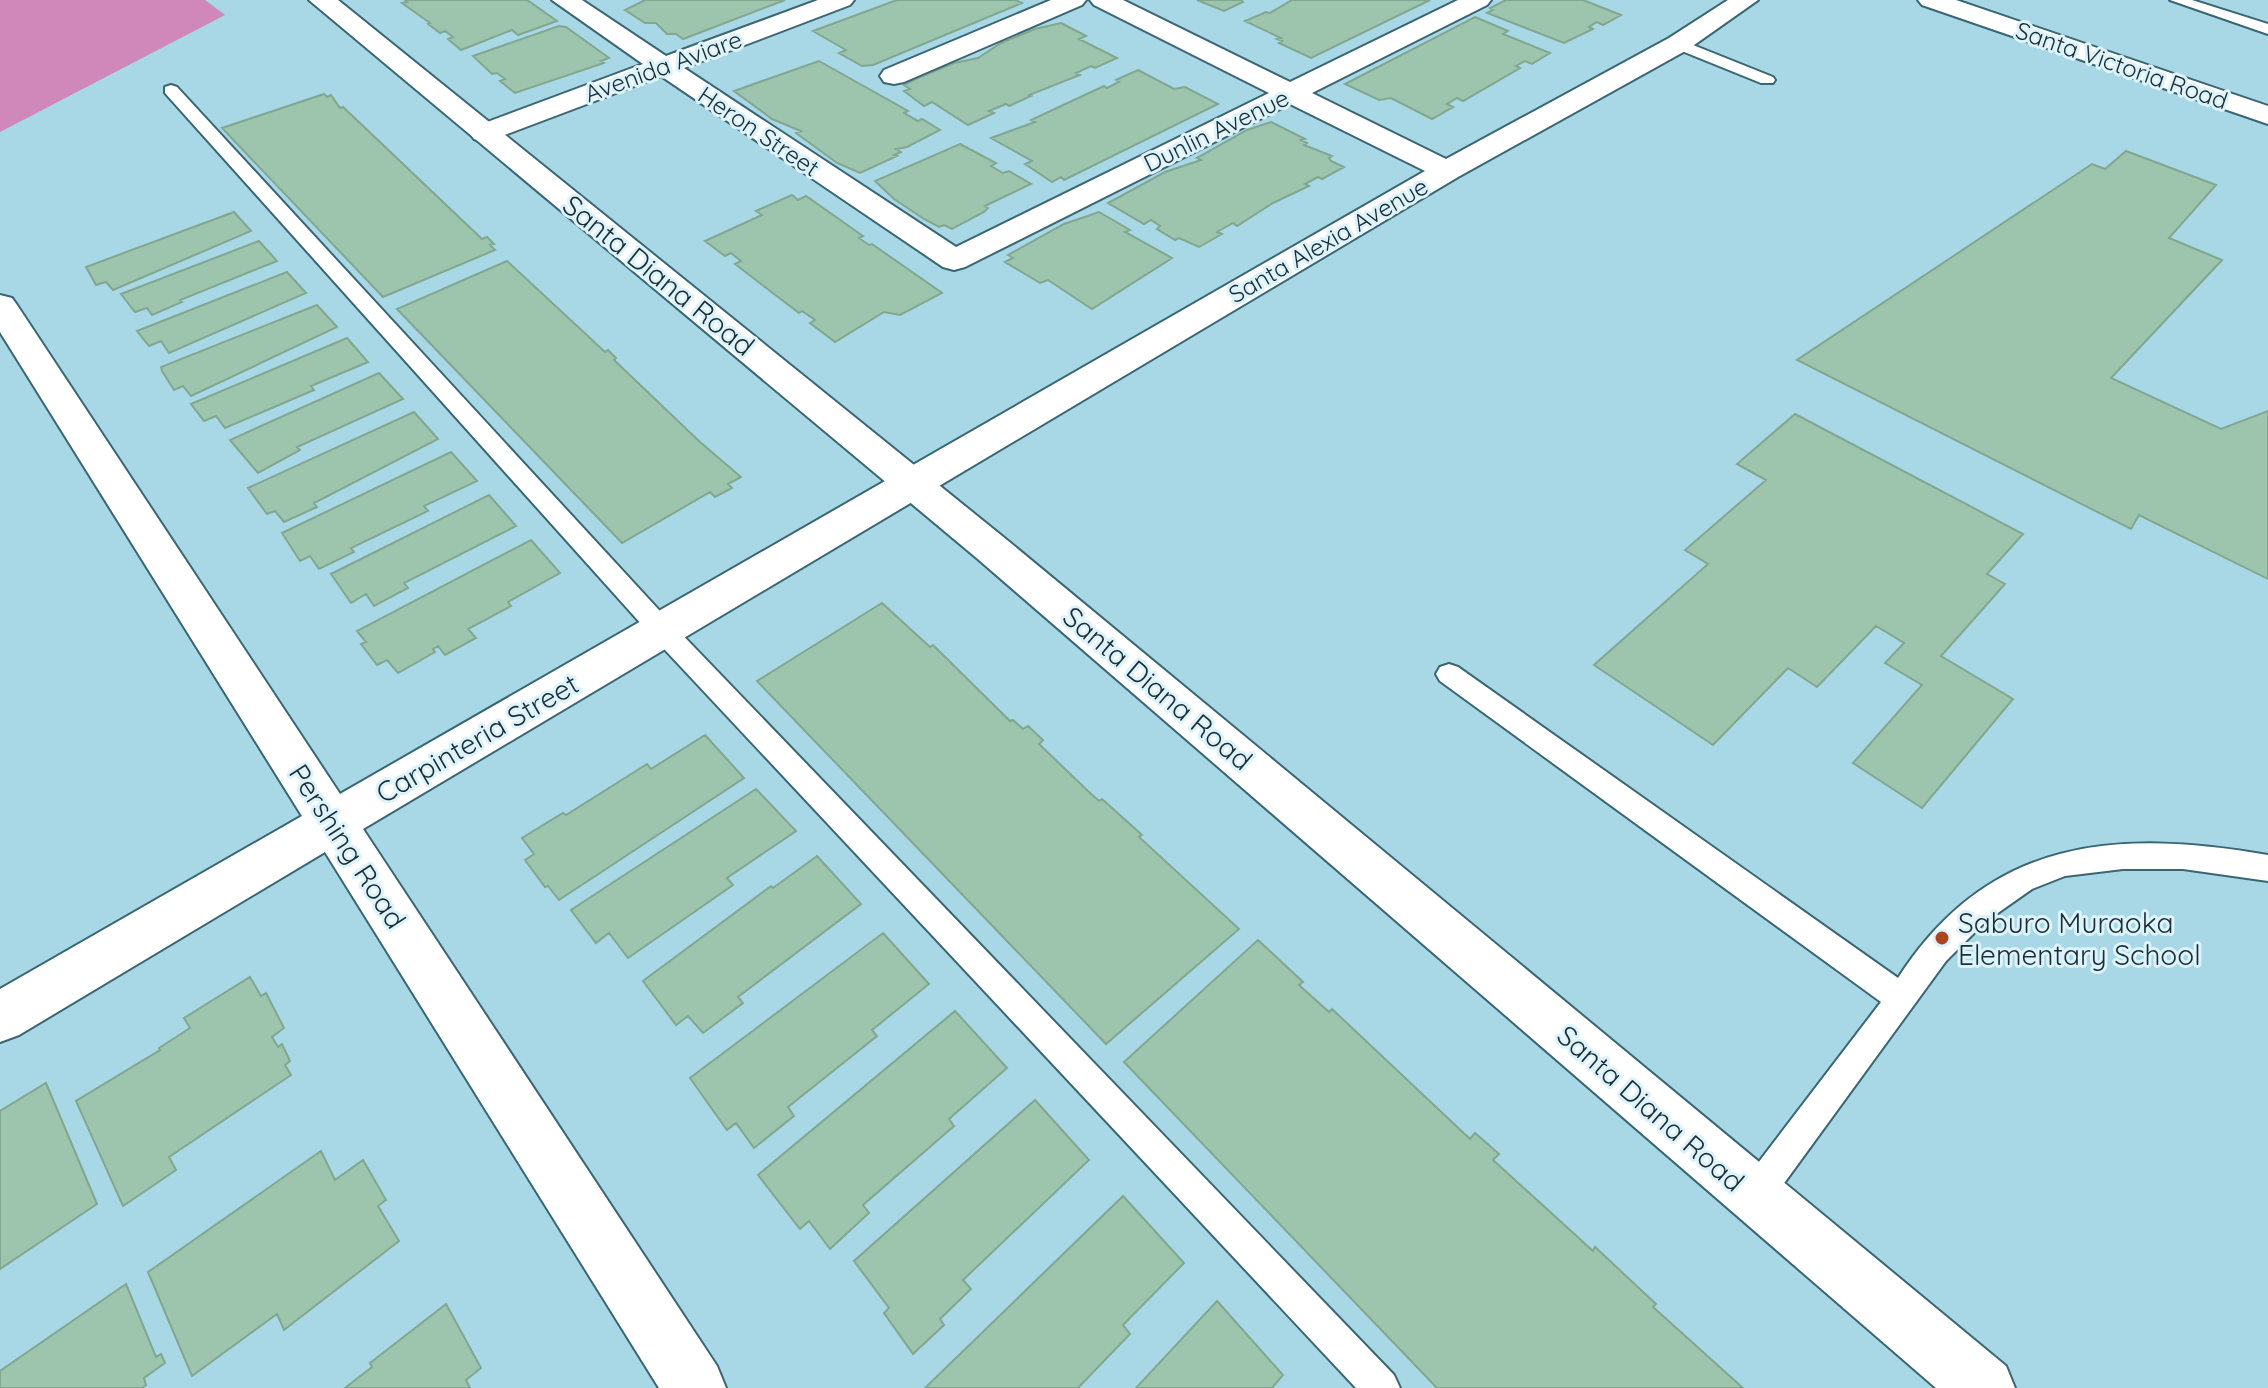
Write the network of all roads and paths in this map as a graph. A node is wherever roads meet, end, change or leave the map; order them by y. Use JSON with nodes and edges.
{"nodes":[{"id":1,"x":322,"y":0,"type":"edge"},
{"id":2,"x":611,"y":0,"type":"edge"},
{"id":3,"x":841,"y":0,"type":"edge"},
{"id":4,"x":1073,"y":0,"type":"edge"},
{"id":5,"x":1103,"y":0,"type":"edge"},
{"id":6,"x":1478,"y":0,"type":"edge"},
{"id":7,"x":1745,"y":0,"type":"edge"},
{"id":8,"x":1931,"y":0,"type":"edge"},
{"id":9,"x":2177,"y":0,"type":"edge"},
{"id":10,"x":572,"y":5,"type":"edge"},
{"id":11,"x":2268,"y":29,"type":"edge"},
{"id":12,"x":1678,"y":44,"type":"junction"},
{"id":13,"x":662,"y":66,"type":"junction"},
{"id":14,"x":894,"y":76,"type":"dead end"},
{"id":15,"x":1767,"y":80,"type":"dead end"},
{"id":16,"x":171,"y":90,"type":"dead end"},
{"id":17,"x":1290,"y":93,"type":"junction"},
{"id":18,"x":2268,"y":115,"type":"edge"},
{"id":19,"x":484,"y":133,"type":"junction"},
{"id":20,"x":1447,"y":171,"type":"junction"},
{"id":21,"x":954,"y":260,"type":"joint"},
{"id":22,"x":0,"y":305,"type":"edge"},
{"id":23,"x":911,"y":483,"type":"junction"},
{"id":24,"x":661,"y":629,"type":"junction"},
{"id":25,"x":1449,"y":674,"type":"dead end"},
{"id":26,"x":333,"y":823,"type":"junction"},
{"id":27,"x":2268,"y":868,"type":"edge"},
{"id":28,"x":1902,"y":999,"type":"junction"},
{"id":29,"x":0,"y":1017,"type":"edge"},
{"id":30,"x":1754,"y":1196,"type":"junction"},
{"id":31,"x":695,"y":1388,"type":"edge"},
{"id":32,"x":1381,"y":1388,"type":"edge"},
{"id":33,"x":1984,"y":1388,"type":"edge"}],
"edges":[{"from":1,"to":19,"type":"street","name":"Santa Diana Road"},
{"from":2,"to":10,"type":"street"},
{"from":3,"to":13,"type":"street","name":"Avenida Aviare"},
{"from":4,"to":14,"type":"street"},
{"from":5,"to":17,"type":"street"},
{"from":6,"to":17,"type":"street","name":"Dunlin Avenue"},
{"from":7,"to":12,"type":"street","name":"Santa Alexia Avenue"},
{"from":8,"to":18,"type":"street","name":"Santa Victoria Road"},
{"from":9,"to":11,"type":"lane"},
{"from":10,"to":13,"type":"street","name":"Heron Street"},
{"from":12,"to":15,"type":"lane"},
{"from":12,"to":20,"type":"street","name":"Santa Alexia Avenue"},
{"from":13,"to":19,"type":"street","name":"Avenida Aviare"},
{"from":13,"to":21,"type":"street","name":"Heron Street"},
{"from":16,"to":24,"type":"lane"},
{"from":17,"to":20,"type":"street"},
{"from":17,"to":21,"type":"street","name":"Dunlin Avenue"},
{"from":19,"to":23,"type":"street","name":"Santa Diana Road"},
{"from":20,"to":23,"type":"street","name":"Santa Alexia Avenue"},
{"from":22,"to":26,"type":"street","name":"Pershing Road"},
{"from":23,"to":24,"type":"street","name":"Carpinteria Street"},
{"from":23,"to":30,"type":"street","name":"Santa Diana Road"},
{"from":24,"to":26,"type":"street","name":"Carpinteria Street"},
{"from":24,"to":32,"type":"lane"},
{"from":25,"to":28,"type":"lane"},
{"from":26,"to":29,"type":"street","name":"Carpinteria Street"},
{"from":26,"to":31,"type":"street","name":"Pershing Road"},
{"from":27,"to":28,"type":"lane"},
{"from":28,"to":30,"type":"lane"},
{"from":30,"to":33,"type":"street","name":"Santa Diana Road"}]}
